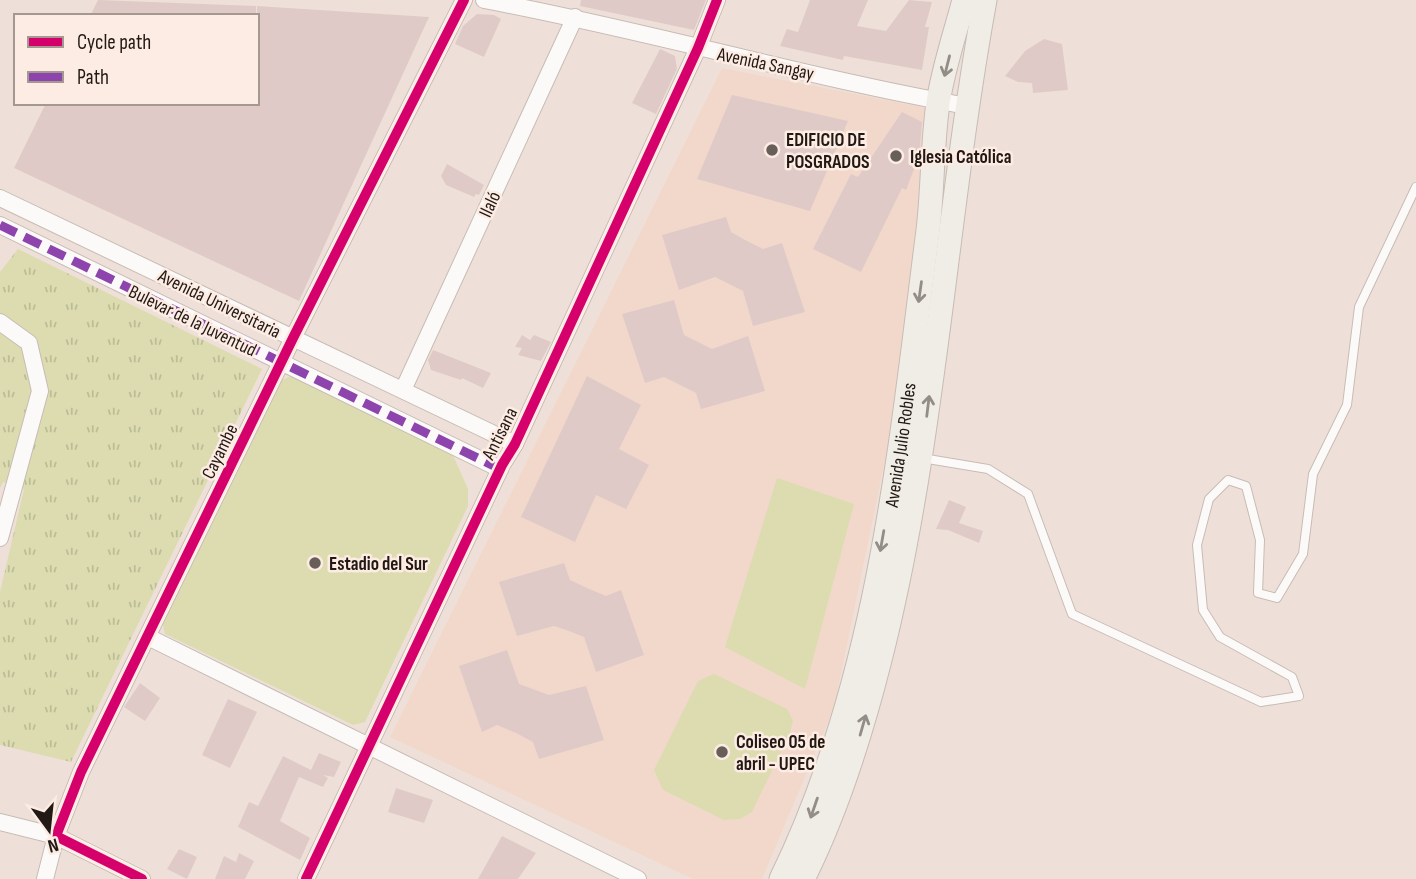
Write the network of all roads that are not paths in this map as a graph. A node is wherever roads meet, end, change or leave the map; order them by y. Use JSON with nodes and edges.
{"nodes":[{"id":1,"x":464,"y":0,"type":"edge"},
{"id":2,"x":484,"y":0,"type":"edge"},
{"id":3,"x":717,"y":0,"type":"edge"},
{"id":4,"x":964,"y":0,"type":"edge"},
{"id":5,"x":985,"y":0,"type":"edge"},
{"id":6,"x":575,"y":17,"type":"junction"},
{"id":7,"x":698,"y":48,"type":"junction"},
{"id":8,"x":938,"y":101,"type":"junction"},
{"id":9,"x":967,"y":106,"type":"junction"},
{"id":10,"x":1416,"y":187,"type":"edge"},
{"id":11,"x":0,"y":198,"type":"edge"},
{"id":12,"x":0,"y":225,"type":"edge"},
{"id":13,"x":0,"y":323,"type":"edge"},
{"id":14,"x":293,"y":338,"type":"junction"},
{"id":15,"x":281,"y":363,"type":"junction"},
{"id":16,"x":403,"y":390,"type":"junction"},
{"id":17,"x":515,"y":444,"type":"junction"},
{"id":18,"x":922,"y":458,"type":"junction"},
{"id":19,"x":500,"y":469,"type":"junction"},
{"id":20,"x":0,"y":538,"type":"edge"},
{"id":21,"x":148,"y":637,"type":"junction"},
{"id":22,"x":369,"y":746,"type":"junction"},
{"id":23,"x":0,"y":822,"type":"edge"},
{"id":24,"x":56,"y":836,"type":"junction"},
{"id":25,"x":45,"y":879,"type":"edge"},
{"id":26,"x":142,"y":879,"type":"edge"},
{"id":27,"x":306,"y":879,"type":"edge"},
{"id":28,"x":638,"y":879,"type":"edge"},
{"id":29,"x":781,"y":879,"type":"edge"},
{"id":30,"x":803,"y":879,"type":"edge"}],
"edges":[{"from":1,"to":14,"type":"street","name":"Cayambe"},
{"from":2,"to":6,"type":"street","name":"Avenida Sangay"},
{"from":3,"to":7,"type":"street","name":"Antisana"},
{"from":4,"to":8,"type":"main road","name":"Avenida Julio Robles","one_way":true},
{"from":5,"to":9,"type":"main road","name":"Avenida Julio Robles"},
{"from":6,"to":7,"type":"street","name":"Avenida Sangay"},
{"from":6,"to":16,"type":"street","name":"Ilaló"},
{"from":7,"to":8,"type":"street","name":"Avenida Sangay"},
{"from":7,"to":17,"type":"street","name":"Antisana"},
{"from":8,"to":9,"type":"street","name":"Avenida Sangay"},
{"from":8,"to":29,"type":"main road","name":"Avenida Julio Robles","one_way":true},
{"from":18,"to":9,"type":"main road","name":"Avenida Julio Robles","one_way":true},
{"from":10,"to":18,"type":"lane"},
{"from":11,"to":14,"type":"street","name":"Avenida Universitaria"},
{"from":12,"to":15,"type":"street","name":"Bulevar de la Juventud"},
{"from":13,"to":20,"type":"street"},
{"from":14,"to":15,"type":"street","name":"Cayambe"},
{"from":14,"to":16,"type":"street","name":"Avenida Universitaria"},
{"from":15,"to":19,"type":"street","name":"Bulevar de la Juventud"},
{"from":15,"to":21,"type":"street","name":"Cayambe"},
{"from":16,"to":17,"type":"street","name":"Avenida Universitaria"},
{"from":17,"to":19,"type":"street","name":"Antisana"},
{"from":30,"to":18,"type":"main road","name":"Avenida Julio Robles","one_way":true},
{"from":19,"to":22,"type":"street","name":"Antisana"},
{"from":21,"to":22,"type":"street"},
{"from":21,"to":24,"type":"street","name":"Cayambe"},
{"from":22,"to":27,"type":"street","name":"Antisana"},
{"from":22,"to":28,"type":"street"},
{"from":23,"to":24,"type":"street"},
{"from":24,"to":25,"type":"street","name":"Cayambe"},
{"from":24,"to":26,"type":"street"}]}
